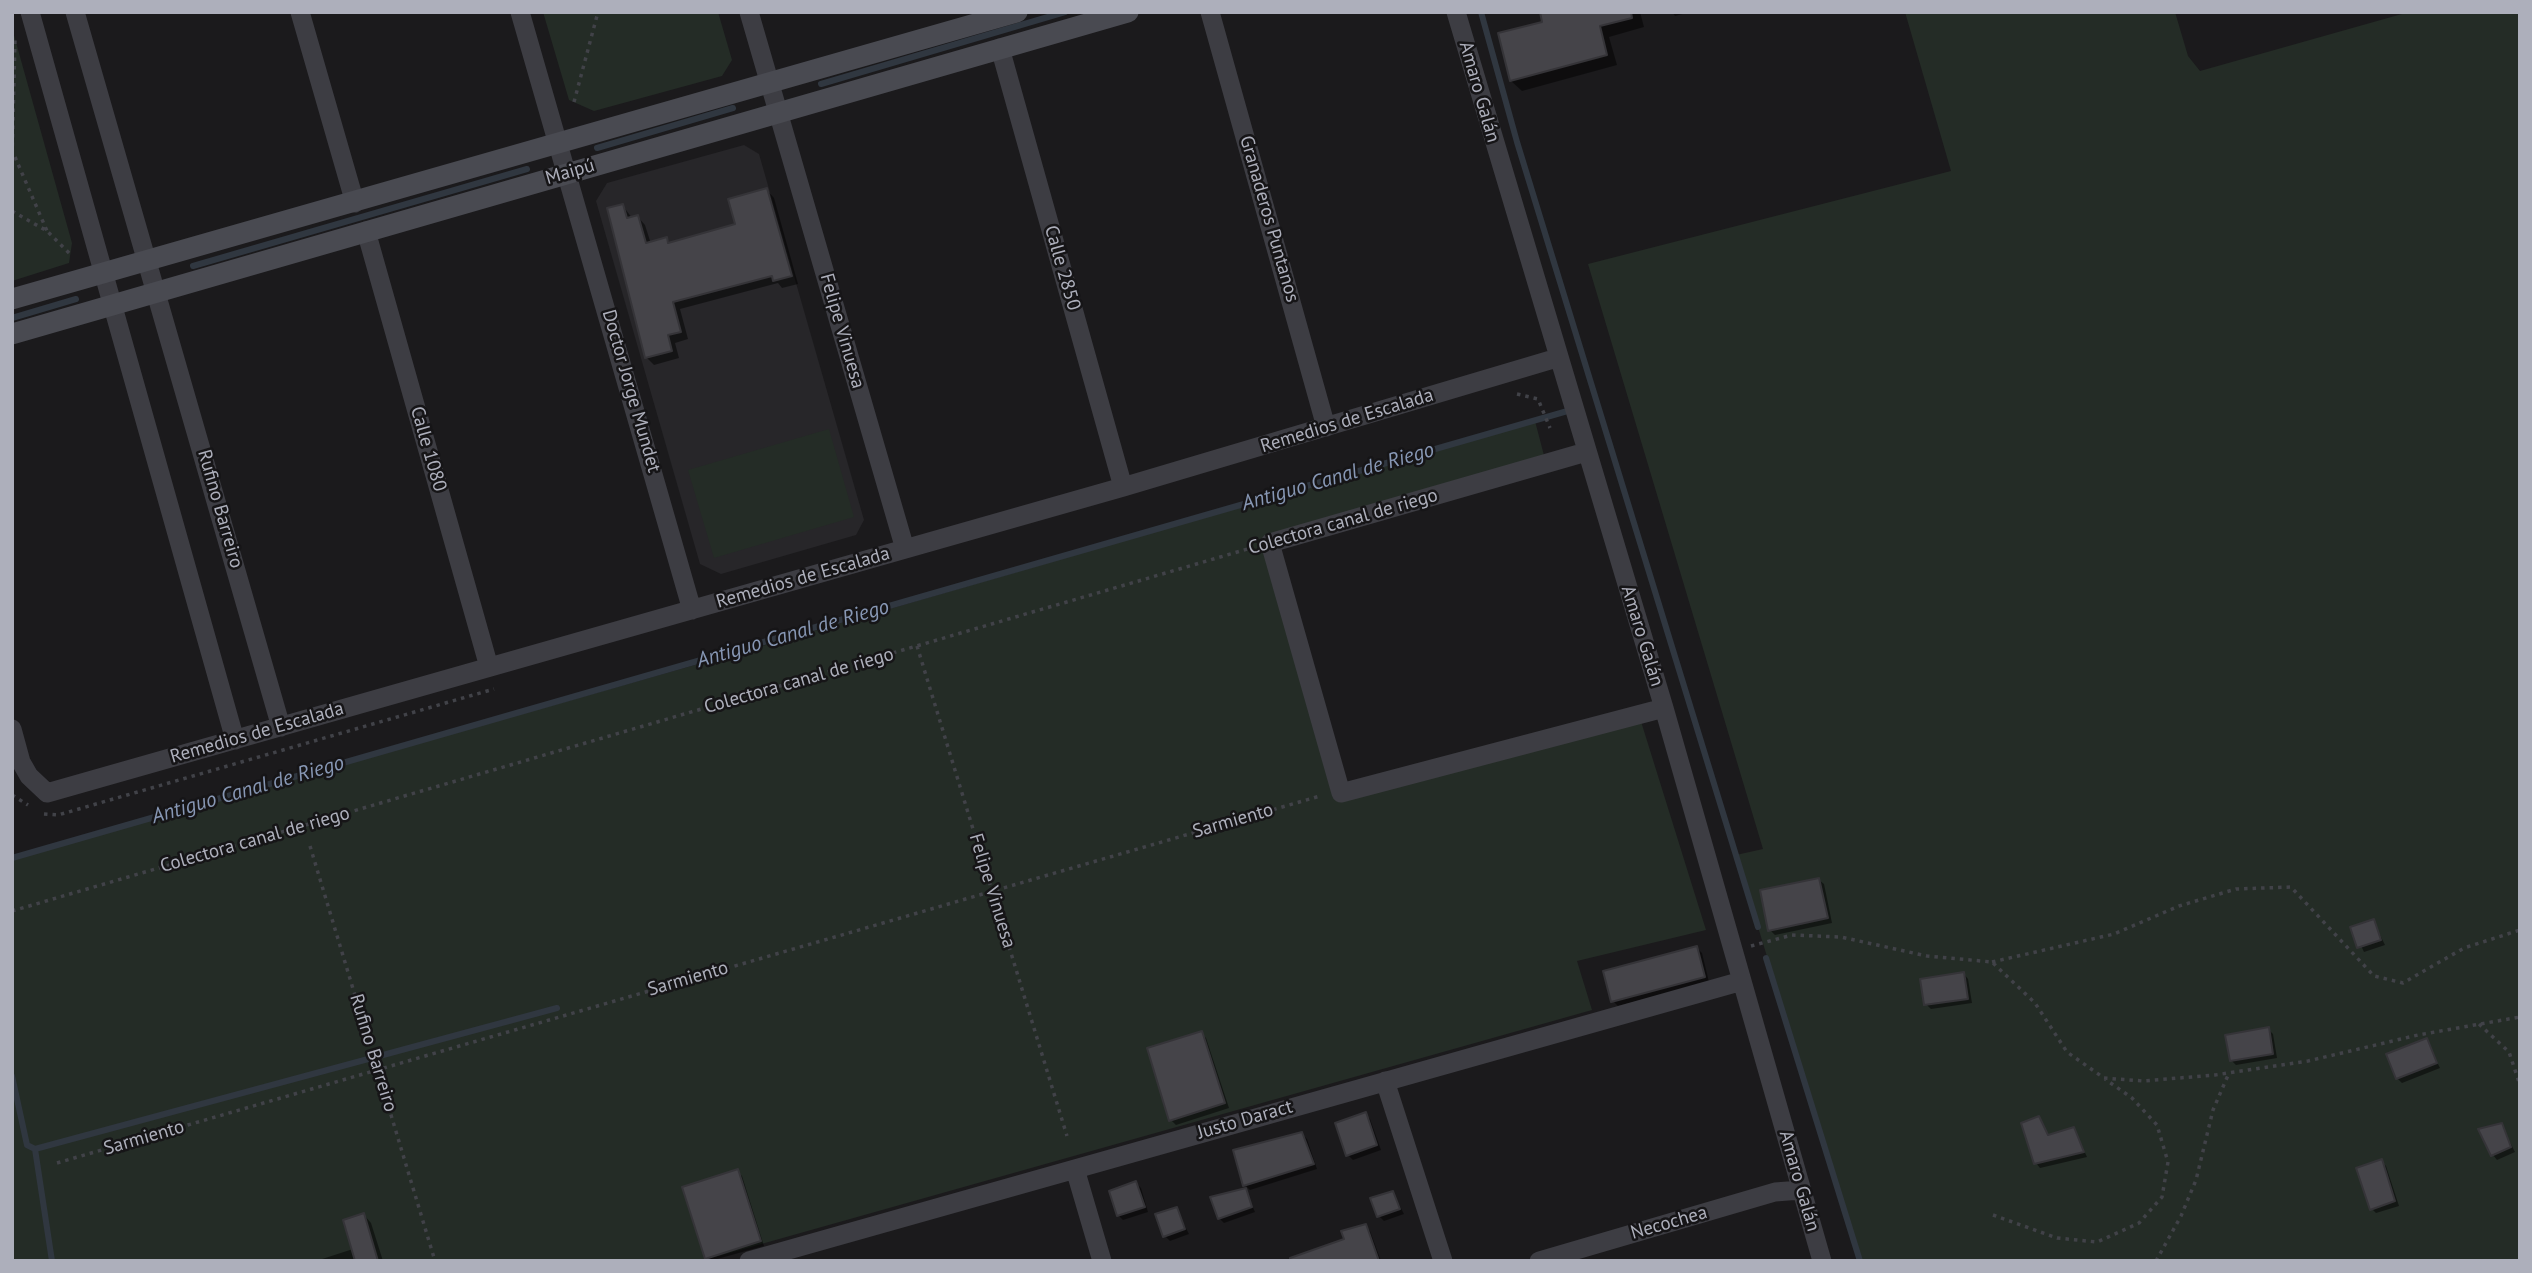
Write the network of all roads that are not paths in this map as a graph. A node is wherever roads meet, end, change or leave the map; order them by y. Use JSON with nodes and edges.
{"nodes":[{"id":1,"x":30,"y":12,"type":"edge"},
{"id":2,"x":75,"y":12,"type":"edge"},
{"id":3,"x":300,"y":12,"type":"edge"},
{"id":4,"x":520,"y":12,"type":"edge"},
{"id":5,"x":749,"y":12,"type":"edge"},
{"id":6,"x":1017,"y":12,"type":"edge"},
{"id":7,"x":1128,"y":12,"type":"edge"},
{"id":8,"x":1210,"y":12,"type":"edge"},
{"id":9,"x":1456,"y":12,"type":"edge"},
{"id":10,"x":984,"y":17,"type":"edge"},
{"id":11,"x":1000,"y":48,"type":"junction"},
{"id":12,"x":771,"y":85,"type":"junction"},
{"id":13,"x":778,"y":112,"type":"junction"},
{"id":14,"x":558,"y":145,"type":"junction"},
{"id":15,"x":567,"y":173,"type":"junction"},
{"id":16,"x":355,"y":203,"type":"junction"},
{"id":17,"x":366,"y":231,"type":"junction"},
{"id":18,"x":148,"y":262,"type":"junction"},
{"id":19,"x":104,"y":273,"type":"junction"},
{"id":20,"x":157,"y":292,"type":"junction"},
{"id":21,"x":12,"y":299,"type":"edge"},
{"id":22,"x":114,"y":305,"type":"junction"},
{"id":23,"x":12,"y":334,"type":"edge"},
{"id":24,"x":1557,"y":358,"type":"junction"},
{"id":25,"x":1326,"y":427,"type":"junction"},
{"id":26,"x":1586,"y":452,"type":"junction"},
{"id":27,"x":1123,"y":487,"type":"junction"},
{"id":28,"x":905,"y":549,"type":"junction"},
{"id":29,"x":692,"y":610,"type":"junction"},
{"id":30,"x":489,"y":667,"type":"junction"},
{"id":31,"x":1664,"y":708,"type":"junction"},
{"id":32,"x":282,"y":727,"type":"junction"},
{"id":33,"x":12,"y":729,"type":"edge"},
{"id":34,"x":235,"y":740,"type":"junction"},
{"id":35,"x":1742,"y":981,"type":"junction"},
{"id":36,"x":1385,"y":1081,"type":"junction"},
{"id":37,"x":1075,"y":1169,"type":"junction"},
{"id":38,"x":1801,"y":1190,"type":"junction"},
{"id":39,"x":760,"y":1259,"type":"edge"},
{"id":40,"x":1102,"y":1261,"type":"edge"},
{"id":41,"x":1443,"y":1261,"type":"edge"},
{"id":42,"x":1539,"y":1261,"type":"edge"},
{"id":43,"x":1822,"y":1261,"type":"edge"}],
"edges":[{"from":1,"to":19,"type":"street"},
{"from":2,"to":18,"type":"street"},
{"from":3,"to":16,"type":"street"},
{"from":4,"to":14,"type":"street"},
{"from":5,"to":12,"type":"street"},
{"from":6,"to":10,"type":"street","name":"Maipú"},
{"from":7,"to":11,"type":"street","name":"Maipú"},
{"from":8,"to":25,"type":"street","name":"Granaderos Puntanos"},
{"from":9,"to":24,"type":"street","name":"Amaro Galán"},
{"from":10,"to":12,"type":"street","name":"Maipú"},
{"from":11,"to":13,"type":"street","name":"Maipú"},
{"from":11,"to":27,"type":"street","name":"Calle 2850"},
{"from":12,"to":13,"type":"street","name":"Felipe Vinuesa"},
{"from":12,"to":14,"type":"street","name":"Maipú"},
{"from":13,"to":15,"type":"street","name":"Maipú"},
{"from":13,"to":28,"type":"street","name":"Felipe Vinuesa"},
{"from":14,"to":15,"type":"street","name":"Doctor Jorge Mundet"},
{"from":14,"to":16,"type":"street","name":"Maipú"},
{"from":15,"to":17,"type":"street","name":"Maipú"},
{"from":15,"to":29,"type":"street","name":"Doctor Jorge Mundet"},
{"from":16,"to":18,"type":"street","name":"Maipú"},
{"from":17,"to":20,"type":"street","name":"Maipú"},
{"from":17,"to":30,"type":"street","name":"Calle 1080"},
{"from":18,"to":19,"type":"street","name":"Maipú"},
{"from":18,"to":20,"type":"street","name":"Rufino Barreiro"},
{"from":19,"to":21,"type":"street","name":"Maipú"},
{"from":19,"to":22,"type":"street"},
{"from":20,"to":22,"type":"street","name":"Maipú"},
{"from":20,"to":32,"type":"street","name":"Rufino Barreiro"},
{"from":22,"to":23,"type":"street","name":"Maipú"},
{"from":22,"to":34,"type":"street"},
{"from":24,"to":25,"type":"street","name":"Remedios de Escalada"},
{"from":24,"to":26,"type":"street","name":"Amaro Galán"},
{"from":25,"to":27,"type":"street","name":"Remedios de Escalada"},
{"from":26,"to":31,"type":"street","name":"Amaro Galán"},
{"from":26,"to":31,"type":"street","name":"Colectora canal de riego"},
{"from":27,"to":28,"type":"street","name":"Remedios de Escalada"},
{"from":28,"to":29,"type":"street","name":"Remedios de Escalada"},
{"from":29,"to":30,"type":"street","name":"Remedios de Escalada"},
{"from":30,"to":32,"type":"street","name":"Remedios de Escalada"},
{"from":31,"to":35,"type":"street","name":"Amaro Galán"},
{"from":32,"to":34,"type":"street","name":"Remedios de Escalada"},
{"from":33,"to":34,"type":"street","name":"Remedios de Escalada"},
{"from":35,"to":36,"type":"street","name":"Justo Daract"},
{"from":35,"to":38,"type":"street","name":"Amaro Galán"},
{"from":36,"to":37,"type":"street","name":"Justo Daract"},
{"from":36,"to":41,"type":"street"},
{"from":37,"to":39,"type":"street","name":"Justo Daract"},
{"from":37,"to":40,"type":"street"},
{"from":38,"to":42,"type":"street","name":"Necochea"},
{"from":38,"to":43,"type":"street","name":"Amaro Galán"}]}
